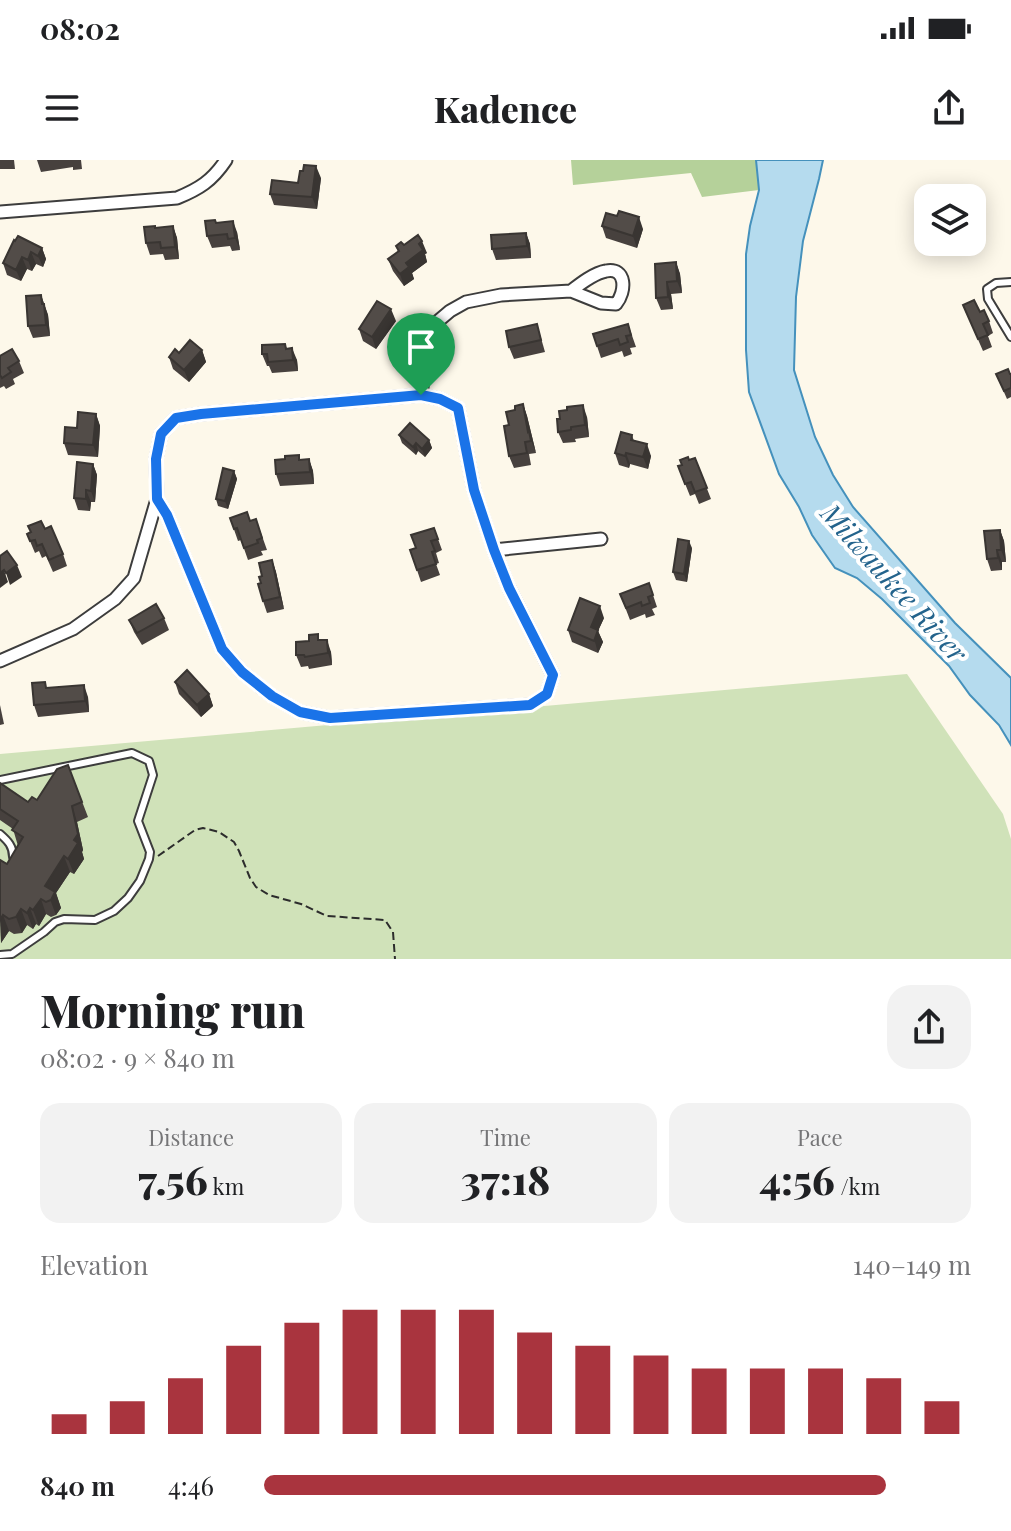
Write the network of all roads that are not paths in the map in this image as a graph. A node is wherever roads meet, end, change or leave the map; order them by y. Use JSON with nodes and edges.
{"nodes":[{"id":1,"x":226,"y":160,"type":"edge"},
{"id":2,"x":0,"y":212,"type":"edge"},
{"id":3,"x":1011,"y":282,"type":"edge"},
{"id":4,"x":571,"y":291,"type":"dead end"},
{"id":5,"x":1011,"y":337,"type":"edge"},
{"id":6,"x":421,"y":395,"type":"junction"},
{"id":7,"x":157,"y":499,"type":"junction"},
{"id":8,"x":601,"y":539,"type":"dead end"},
{"id":9,"x":494,"y":550,"type":"junction"},
{"id":10,"x":0,"y":661,"type":"edge"},
{"id":11,"x":0,"y":780,"type":"edge"},
{"id":12,"x":0,"y":834,"type":"edge"},
{"id":13,"x":13,"y":857,"type":"edge"},
{"id":14,"x":0,"y":955,"type":"edge"}],
"edges":[{"from":1,"to":2,"type":"street"},
{"from":3,"to":5,"type":"lane"},
{"from":4,"to":6,"type":"street"},
{"from":6,"to":7,"type":"street"},
{"from":6,"to":9,"type":"street"},
{"from":7,"to":9,"type":"street"},
{"from":7,"to":10,"type":"street"},
{"from":8,"to":9,"type":"street"},
{"from":11,"to":14,"type":"lane"},
{"from":12,"to":13,"type":"lane"}]}
